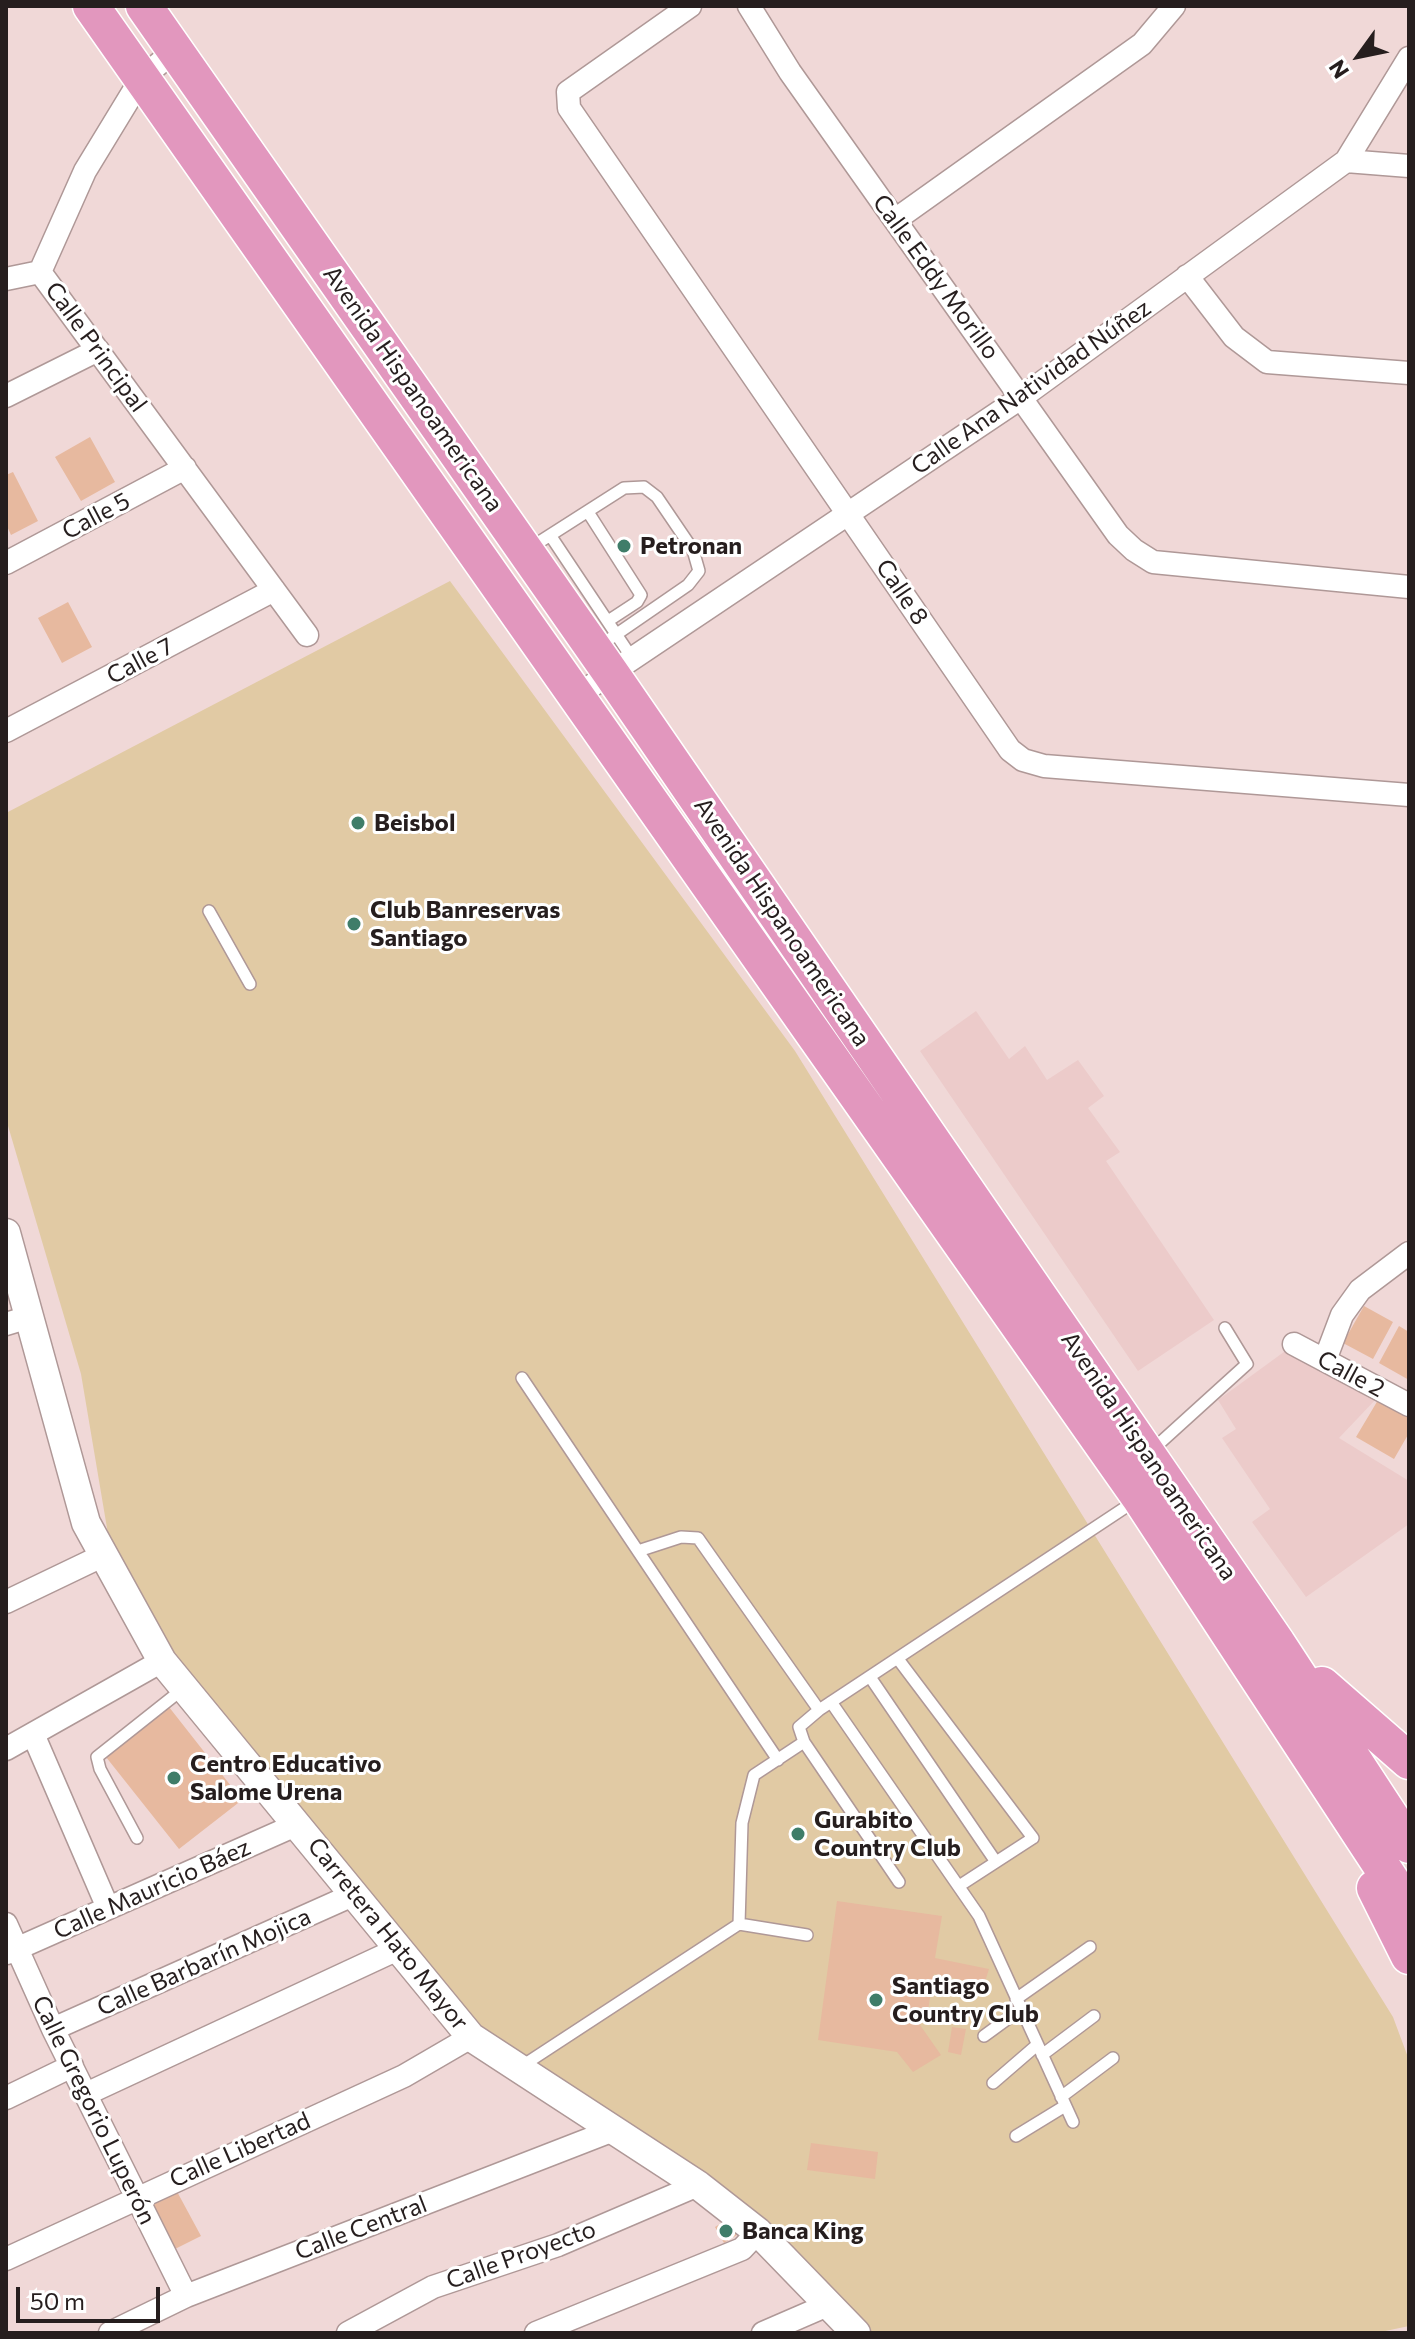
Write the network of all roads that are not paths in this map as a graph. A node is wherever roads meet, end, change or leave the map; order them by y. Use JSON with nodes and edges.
{"nodes":[{"id":1,"x":91,"y":6,"type":"edge"},
{"id":2,"x":144,"y":6,"type":"edge"},
{"id":3,"x":690,"y":6,"type":"edge"},
{"id":4,"x":749,"y":6,"type":"edge"},
{"id":5,"x":1174,"y":6,"type":"edge"},
{"id":6,"x":175,"y":50,"type":"junction"},
{"id":7,"x":1409,"y":58,"type":"edge"},
{"id":8,"x":141,"y":79,"type":"junction"},
{"id":9,"x":1346,"y":161,"type":"junction"},
{"id":10,"x":1409,"y":166,"type":"edge"},
{"id":11,"x":895,"y":220,"type":"junction"},
{"id":12,"x":40,"y":272,"type":"junction"},
{"id":13,"x":1187,"y":276,"type":"junction"},
{"id":14,"x":6,"y":279,"type":"edge"},
{"id":15,"x":98,"y":350,"type":"junction"},
{"id":16,"x":1409,"y":373,"type":"edge"},
{"id":17,"x":6,"y":396,"type":"edge"},
{"id":18,"x":1022,"y":397,"type":"junction"},
{"id":19,"x":185,"y":468,"type":"junction"},
{"id":20,"x":588,"y":512,"type":"junction"},
{"id":21,"x":849,"y":514,"type":"junction"},
{"id":22,"x":538,"y":543,"type":"junction"},
{"id":23,"x":6,"y":563,"type":"edge"},
{"id":24,"x":1409,"y":587,"type":"edge"},
{"id":25,"x":274,"y":590,"type":"junction"},
{"id":26,"x":307,"y":635,"type":"dead end"},
{"id":27,"x":612,"y":647,"type":"junction"},
{"id":28,"x":575,"y":697,"type":"junction"},
{"id":29,"x":6,"y":731,"type":"edge"},
{"id":30,"x":1409,"y":795,"type":"edge"},
{"id":31,"x":209,"y":911,"type":"dead end"},
{"id":32,"x":250,"y":984,"type":"dead end"},
{"id":33,"x":6,"y":1233,"type":"edge"},
{"id":34,"x":1409,"y":1253,"type":"edge"},
{"id":35,"x":18,"y":1320,"type":"edge"},
{"id":36,"x":1225,"y":1328,"type":"dead end"},
{"id":37,"x":1294,"y":1344,"type":"dead end"},
{"id":38,"x":1325,"y":1360,"type":"junction"},
{"id":39,"x":522,"y":1378,"type":"dead end"},
{"id":40,"x":1409,"y":1405,"type":"edge"},
{"id":41,"x":1151,"y":1478,"type":"junction"},
{"id":42,"x":638,"y":1551,"type":"junction"},
{"id":43,"x":104,"y":1555,"type":"junction"},
{"id":44,"x":6,"y":1602,"type":"edge"},
{"id":45,"x":1277,"y":1643,"type":"junction"},
{"id":46,"x":898,"y":1659,"type":"junction"},
{"id":47,"x":162,"y":1661,"type":"junction"},
{"id":48,"x":1255,"y":1673,"type":"junction"},
{"id":49,"x":870,"y":1677,"type":"junction"},
{"id":50,"x":184,"y":1688,"type":"junction"},
{"id":51,"x":831,"y":1702,"type":"junction"},
{"id":52,"x":819,"y":1710,"type":"junction"},
{"id":53,"x":33,"y":1734,"type":"junction"},
{"id":54,"x":804,"y":1742,"type":"junction"},
{"id":55,"x":6,"y":1749,"type":"edge"},
{"id":56,"x":778,"y":1760,"type":"junction"},
{"id":57,"x":1409,"y":1761,"type":"edge"},
{"id":58,"x":298,"y":1824,"type":"junction"},
{"id":59,"x":137,"y":1838,"type":"dead end"},
{"id":60,"x":1409,"y":1845,"type":"edge"},
{"id":61,"x":996,"y":1862,"type":"junction"},
{"id":62,"x":899,"y":1882,"type":"dead end"},
{"id":63,"x":959,"y":1886,"type":"junction"},
{"id":64,"x":355,"y":1894,"type":"junction"},
{"id":65,"x":108,"y":1908,"type":"junction"},
{"id":66,"x":1409,"y":1908,"type":"edge"},
{"id":67,"x":6,"y":1924,"type":"edge"},
{"id":68,"x":739,"y":1924,"type":"junction"},
{"id":69,"x":807,"y":1935,"type":"dead end"},
{"id":70,"x":1090,"y":1947,"type":"dead end"},
{"id":71,"x":398,"y":1949,"type":"junction"},
{"id":72,"x":12,"y":1951,"type":"edge"},
{"id":73,"x":1409,"y":1956,"type":"edge"},
{"id":74,"x":1019,"y":2004,"type":"junction"},
{"id":75,"x":1094,"y":2016,"type":"dead end"},
{"id":76,"x":53,"y":2029,"type":"junction"},
{"id":77,"x":984,"y":2036,"type":"dead end"},
{"id":78,"x":471,"y":2037,"type":"junction"},
{"id":79,"x":1040,"y":2050,"type":"junction"},
{"id":80,"x":1113,"y":2058,"type":"dead end"},
{"id":81,"x":72,"y":2066,"type":"junction"},
{"id":82,"x":518,"y":2069,"type":"junction"},
{"id":83,"x":993,"y":2083,"type":"dead end"},
{"id":84,"x":86,"y":2094,"type":"junction"},
{"id":85,"x":6,"y":2098,"type":"edge"},
{"id":86,"x":1063,"y":2102,"type":"junction"},
{"id":87,"x":1073,"y":2122,"type":"dead end"},
{"id":88,"x":616,"y":2129,"type":"junction"},
{"id":89,"x":1016,"y":2136,"type":"dead end"},
{"id":90,"x":698,"y":2185,"type":"junction"},
{"id":91,"x":136,"y":2197,"type":"junction"},
{"id":92,"x":758,"y":2232,"type":"junction"},
{"id":93,"x":6,"y":2259,"type":"edge"},
{"id":94,"x":186,"y":2296,"type":"junction"},
{"id":95,"x":830,"y":2304,"type":"junction"},
{"id":96,"x":110,"y":2333,"type":"edge"},
{"id":97,"x":348,"y":2333,"type":"edge"},
{"id":98,"x":536,"y":2333,"type":"edge"},
{"id":99,"x":763,"y":2333,"type":"edge"},
{"id":100,"x":856,"y":2333,"type":"edge"}],
"edges":[{"from":1,"to":8,"type":"main road","name":"Avenida Hispanoamericana"},
{"from":2,"to":6,"type":"main road","name":"Avenida Hispanoamericana"},
{"from":3,"to":21,"type":"street","name":"Calle 8"},
{"from":4,"to":11,"type":"street","name":"Calle Eddy Morillo"},
{"from":5,"to":11,"type":"street"},
{"from":6,"to":8,"type":"street","name":"Calle Principal"},
{"from":6,"to":22,"type":"main road","name":"Avenida Hispanoamericana"},
{"from":7,"to":9,"type":"street","name":"Calle Ana Natividad Núñez"},
{"from":8,"to":12,"type":"street","name":"Calle Principal"},
{"from":8,"to":28,"type":"main road","name":"Avenida Hispanoamericana"},
{"from":9,"to":10,"type":"street"},
{"from":9,"to":13,"type":"street","name":"Calle Ana Natividad Núñez"},
{"from":11,"to":18,"type":"street","name":"Calle Eddy Morillo"},
{"from":12,"to":14,"type":"street"},
{"from":12,"to":15,"type":"street","name":"Calle Principal"},
{"from":13,"to":16,"type":"street"},
{"from":13,"to":18,"type":"street","name":"Calle Ana Natividad Núñez"},
{"from":15,"to":17,"type":"street"},
{"from":15,"to":19,"type":"street","name":"Calle Principal"},
{"from":18,"to":21,"type":"street","name":"Calle Ana Natividad Núñez"},
{"from":18,"to":24,"type":"street","name":"Calle Eddy Morillo"},
{"from":19,"to":23,"type":"street","name":"Calle 5"},
{"from":19,"to":25,"type":"street","name":"Calle Principal"},
{"from":20,"to":22,"type":"lane"},
{"from":20,"to":27,"type":"lane"},
{"from":20,"to":27,"type":"lane"},
{"from":21,"to":27,"type":"street","name":"Calle Ana Natividad Núñez"},
{"from":21,"to":30,"type":"street","name":"Calle 8"},
{"from":22,"to":27,"type":"main road","name":"Avenida Hispanoamericana"},
{"from":25,"to":26,"type":"street","name":"Calle Principal"},
{"from":25,"to":29,"type":"street","name":"Calle 7"},
{"from":27,"to":28,"type":"street","name":"Calle Ana Natividad Núñez"},
{"from":27,"to":41,"type":"main road","name":"Avenida Hispanoamericana"},
{"from":28,"to":41,"type":"main road","name":"Avenida Hispanoamericana"},
{"from":31,"to":32,"type":"lane"},
{"from":33,"to":35,"type":"street","name":"Carretera Hato Mayor"},
{"from":34,"to":38,"type":"street"},
{"from":35,"to":43,"type":"street","name":"Carretera Hato Mayor"},
{"from":36,"to":41,"type":"lane"},
{"from":37,"to":38,"type":"street","name":"Calle 2"},
{"from":38,"to":40,"type":"street","name":"Calle 2"},
{"from":39,"to":42,"type":"lane"},
{"from":41,"to":45,"type":"main road","name":"Avenida Hispanoamericana"},
{"from":41,"to":46,"type":"lane"},
{"from":41,"to":48,"type":"main road","name":"Avenida Hispanoamericana"},
{"from":42,"to":52,"type":"lane"},
{"from":42,"to":56,"type":"lane"},
{"from":43,"to":44,"type":"street"},
{"from":43,"to":47,"type":"street","name":"Carretera Hato Mayor"},
{"from":45,"to":57,"type":"main road"},
{"from":45,"to":60,"type":"main road","name":"Avenida Hispanoamericana"},
{"from":46,"to":49,"type":"lane"},
{"from":46,"to":61,"type":"lane"},
{"from":47,"to":50,"type":"street","name":"Carretera Hato Mayor"},
{"from":47,"to":53,"type":"street"},
{"from":48,"to":66,"type":"main road"},
{"from":48,"to":73,"type":"main road"},
{"from":49,"to":51,"type":"lane"},
{"from":49,"to":61,"type":"lane"},
{"from":50,"to":58,"type":"street","name":"Carretera Hato Mayor"},
{"from":50,"to":59,"type":"lane"},
{"from":51,"to":52,"type":"lane"},
{"from":51,"to":63,"type":"lane"},
{"from":52,"to":54,"type":"lane"},
{"from":53,"to":55,"type":"street"},
{"from":53,"to":65,"type":"street"},
{"from":54,"to":56,"type":"lane"},
{"from":54,"to":62,"type":"lane"},
{"from":56,"to":68,"type":"lane"},
{"from":58,"to":64,"type":"street","name":"Carretera Hato Mayor"},
{"from":58,"to":65,"type":"street","name":"Calle Mauricio Báez"},
{"from":61,"to":63,"type":"lane"},
{"from":63,"to":74,"type":"lane"},
{"from":64,"to":71,"type":"street","name":"Carretera Hato Mayor"},
{"from":64,"to":76,"type":"street","name":"Calle Barbarín Mojica"},
{"from":65,"to":72,"type":"street","name":"Calle Mauricio Báez"},
{"from":67,"to":72,"type":"street","name":"Calle Gregorio Luperón"},
{"from":68,"to":69,"type":"lane"},
{"from":68,"to":82,"type":"lane"},
{"from":70,"to":74,"type":"lane"},
{"from":71,"to":78,"type":"street","name":"Carretera Hato Mayor"},
{"from":71,"to":84,"type":"street"},
{"from":72,"to":76,"type":"street","name":"Calle Gregorio Luperón"},
{"from":74,"to":77,"type":"lane"},
{"from":74,"to":79,"type":"lane"},
{"from":75,"to":79,"type":"lane"},
{"from":76,"to":81,"type":"street","name":"Calle Gregorio Luperón"},
{"from":78,"to":82,"type":"street","name":"Carretera Hato Mayor"},
{"from":78,"to":91,"type":"street","name":"Calle Libertad"},
{"from":79,"to":83,"type":"lane"},
{"from":79,"to":86,"type":"lane"},
{"from":80,"to":86,"type":"lane"},
{"from":81,"to":84,"type":"street","name":"Calle Gregorio Luperón"},
{"from":81,"to":85,"type":"street"},
{"from":82,"to":88,"type":"street","name":"Carretera Hato Mayor"},
{"from":84,"to":91,"type":"street","name":"Calle Gregorio Luperón"},
{"from":86,"to":87,"type":"lane"},
{"from":86,"to":89,"type":"lane"},
{"from":88,"to":90,"type":"street","name":"Carretera Hato Mayor"},
{"from":88,"to":94,"type":"street","name":"Calle Central"},
{"from":90,"to":92,"type":"street","name":"Carretera Hato Mayor"},
{"from":90,"to":97,"type":"street","name":"Calle Proyecto"},
{"from":91,"to":93,"type":"street","name":"Calle Libertad"},
{"from":91,"to":94,"type":"street","name":"Calle Gregorio Luperón"},
{"from":92,"to":95,"type":"street","name":"Carretera Hato Mayor"},
{"from":92,"to":98,"type":"street"},
{"from":94,"to":96,"type":"street","name":"Calle Central"},
{"from":95,"to":99,"type":"street"},
{"from":95,"to":100,"type":"street","name":"Carretera Hato Mayor"}]}
